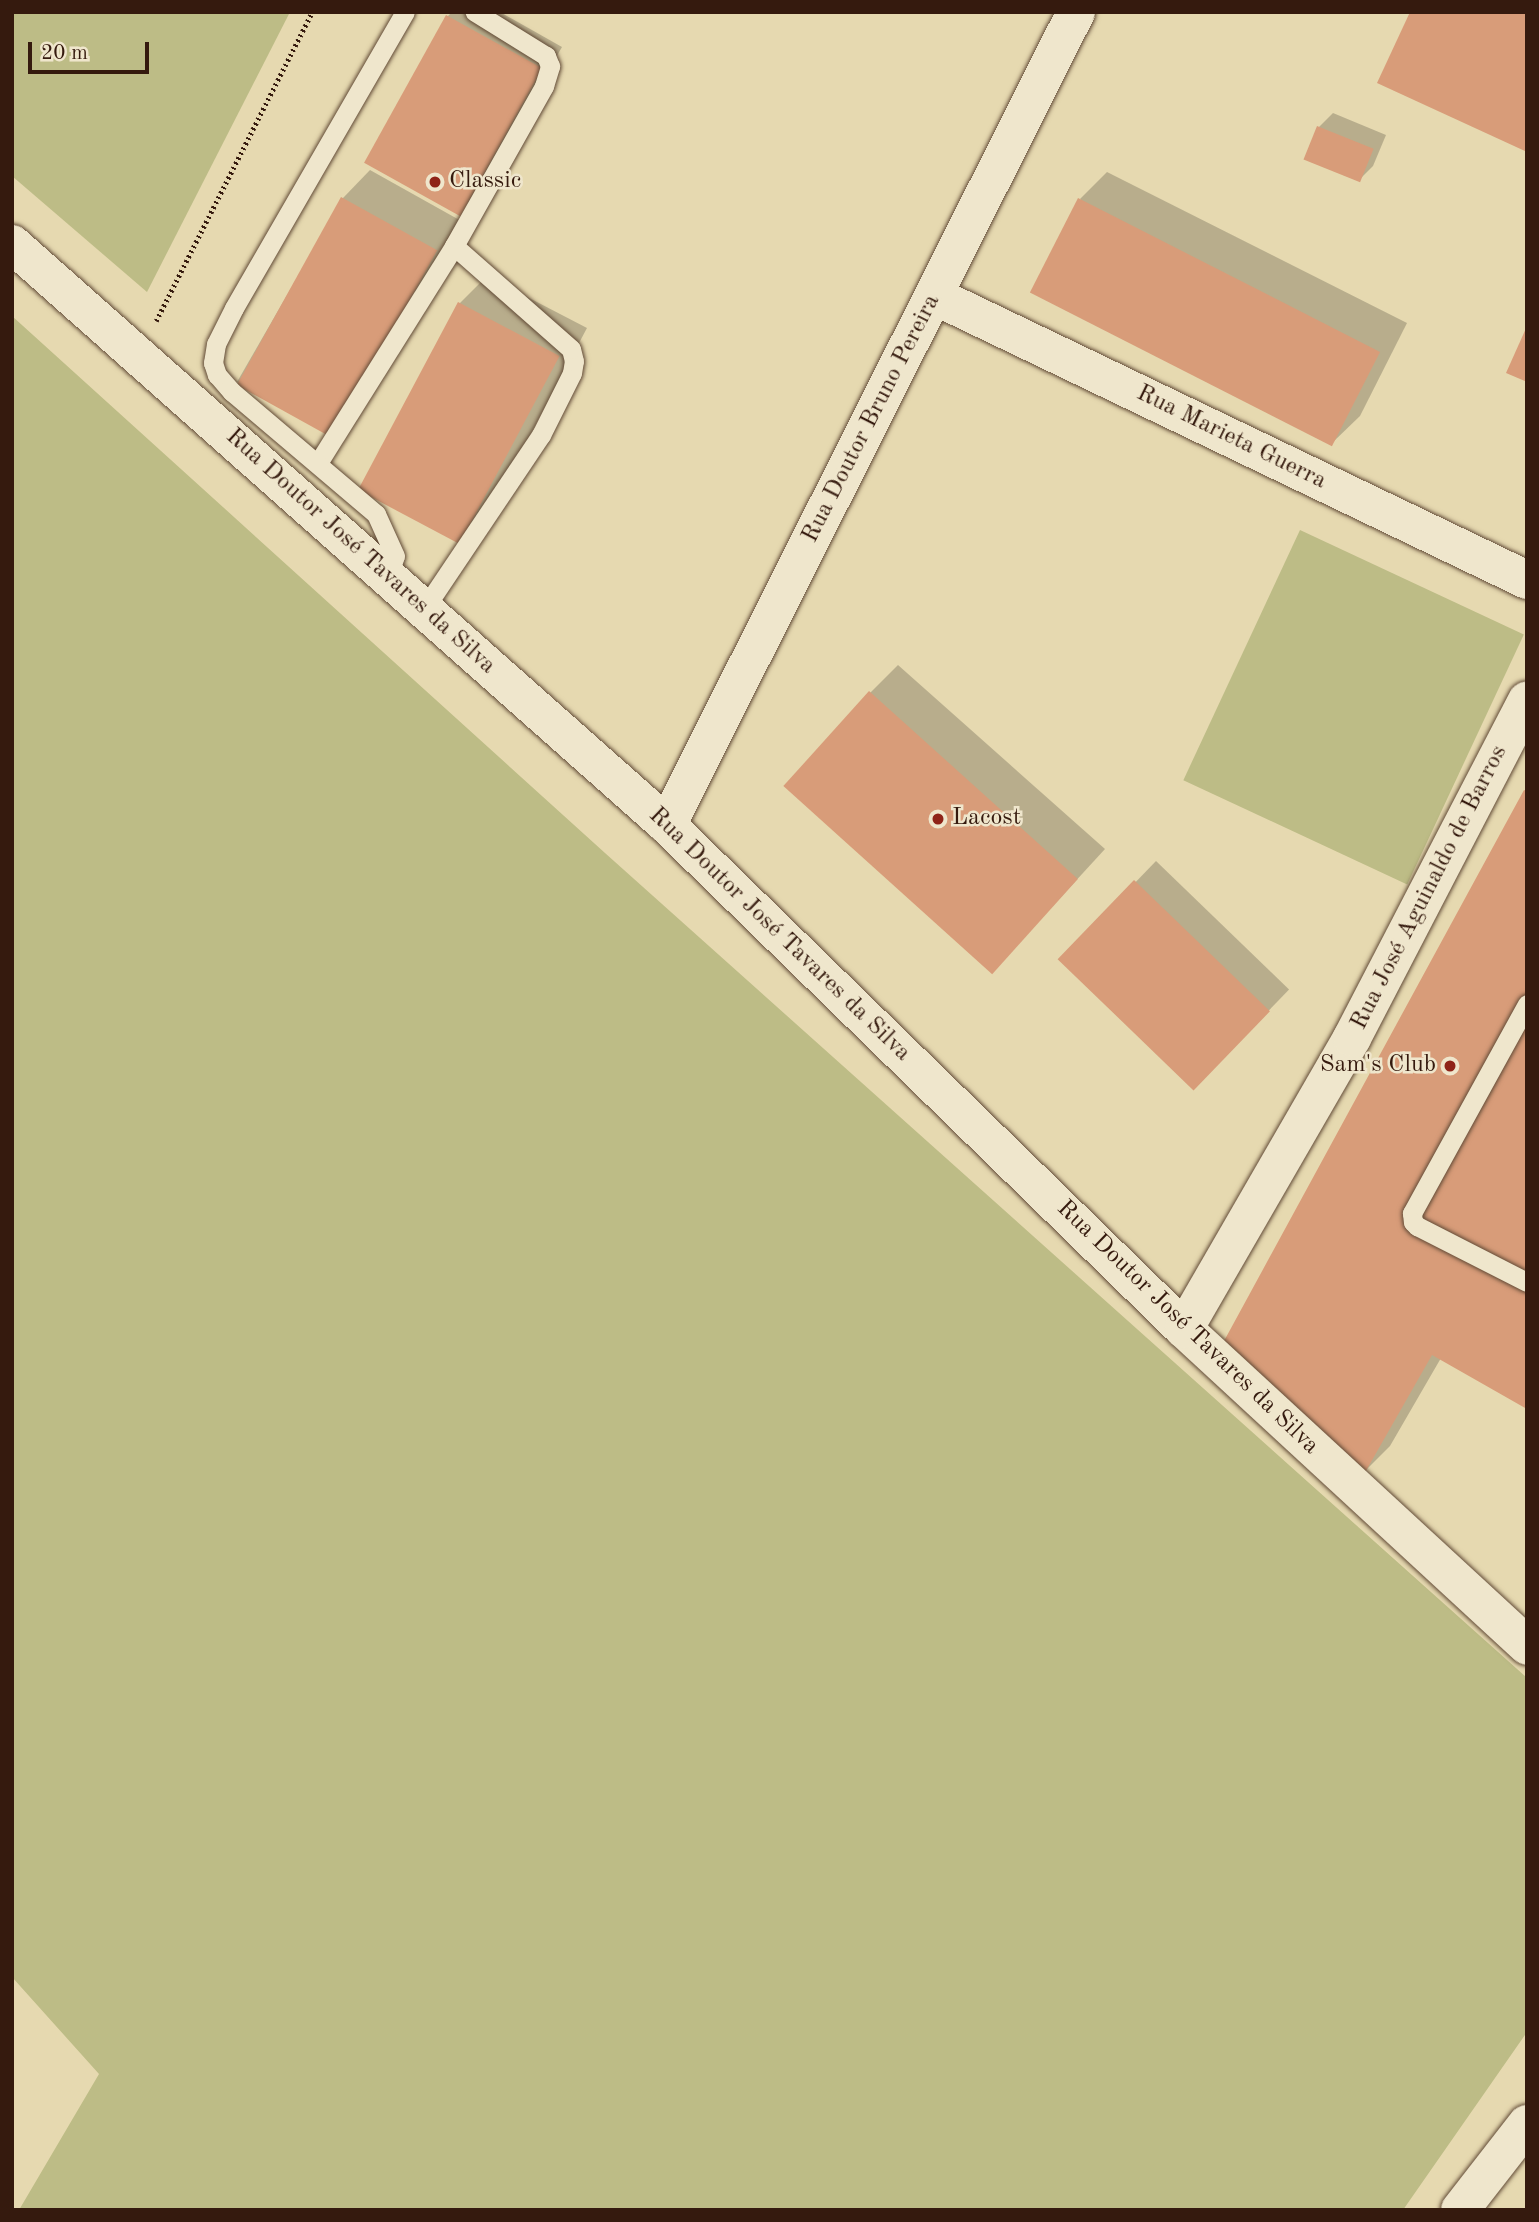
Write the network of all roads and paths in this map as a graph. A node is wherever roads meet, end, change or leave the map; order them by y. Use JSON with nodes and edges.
{"nodes":[{"id":1,"x":312,"y":12,"type":"edge"},
{"id":2,"x":405,"y":12,"type":"edge"},
{"id":3,"x":475,"y":12,"type":"edge"},
{"id":4,"x":1076,"y":12,"type":"edge"},
{"id":5,"x":12,"y":243,"type":"edge"},
{"id":6,"x":454,"y":246,"type":"junction"},
{"id":7,"x":935,"y":296,"type":"junction"},
{"id":8,"x":139,"y":356,"type":"junction"},
{"id":9,"x":318,"y":463,"type":"junction"},
{"id":10,"x":388,"y":577,"type":"junction"},
{"id":11,"x":1527,"y":580,"type":"edge"},
{"id":12,"x":424,"y":609,"type":"junction"},
{"id":13,"x":1527,"y":701,"type":"edge"},
{"id":14,"x":667,"y":825,"type":"junction"},
{"id":15,"x":1527,"y":1004,"type":"edge"},
{"id":16,"x":1527,"y":1282,"type":"edge"},
{"id":17,"x":1184,"y":1329,"type":"junction"},
{"id":18,"x":1527,"y":1646,"type":"edge"},
{"id":19,"x":1527,"y":2124,"type":"edge"},
{"id":20,"x":1460,"y":2210,"type":"edge"}],
"edges":[{"from":1,"to":8,"type":"path"},
{"from":2,"to":9,"type":"lane"},
{"from":3,"to":6,"type":"lane"},
{"from":4,"to":7,"type":"street","name":"Rua Doutor Bruno Pereira"},
{"from":5,"to":8,"type":"street","name":"Rua Doutor José Tavares da Silva"},
{"from":6,"to":9,"type":"lane"},
{"from":6,"to":12,"type":"lane"},
{"from":7,"to":11,"type":"street","name":"Rua Marieta Guerra"},
{"from":7,"to":14,"type":"street","name":"Rua Doutor Bruno Pereira"},
{"from":8,"to":10,"type":"street","name":"Rua Doutor José Tavares da Silva"},
{"from":9,"to":10,"type":"lane"},
{"from":10,"to":12,"type":"street","name":"Rua Doutor José Tavares da Silva"},
{"from":12,"to":14,"type":"street","name":"Rua Doutor José Tavares da Silva"},
{"from":13,"to":17,"type":"street","name":"Rua José Aguinaldo de Barros"},
{"from":14,"to":17,"type":"street","name":"Rua Doutor José Tavares da Silva"},
{"from":15,"to":16,"type":"lane"},
{"from":17,"to":18,"type":"street","name":"Rua Doutor José Tavares da Silva"},
{"from":19,"to":20,"type":"street"}]}
